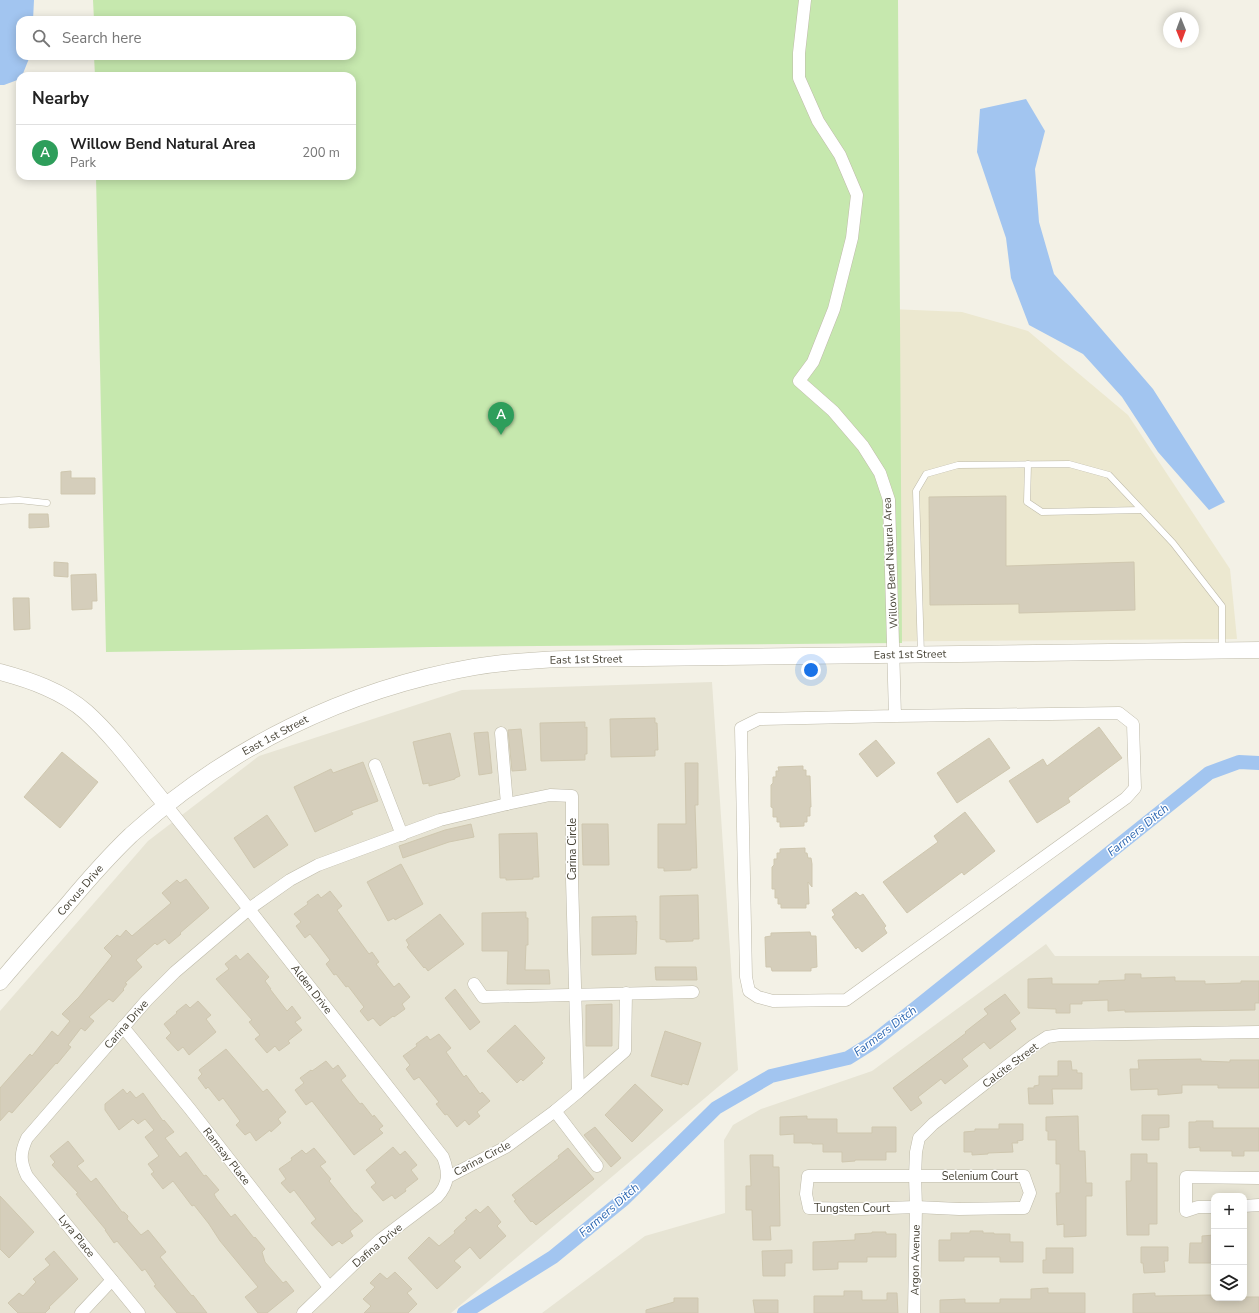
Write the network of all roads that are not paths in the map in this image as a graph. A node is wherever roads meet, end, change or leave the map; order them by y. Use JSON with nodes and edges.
{"nodes":[{"id":1,"x":805,"y":0,"type":"edge"},
{"id":2,"x":1028,"y":464,"type":"junction"},
{"id":3,"x":0,"y":501,"type":"edge"},
{"id":4,"x":47,"y":503,"type":"dead end"},
{"id":5,"x":1141,"y":510,"type":"junction"},
{"id":6,"x":1222,"y":650,"type":"junction"},
{"id":7,"x":1259,"y":650,"type":"edge"},
{"id":8,"x":921,"y":654,"type":"junction"},
{"id":9,"x":894,"y":655,"type":"junction"},
{"id":10,"x":0,"y":672,"type":"edge"},
{"id":11,"x":895,"y":716,"type":"junction"},
{"id":12,"x":501,"y":733,"type":"dead end"},
{"id":13,"x":375,"y":765,"type":"dead end"},
{"id":14,"x":507,"y":804,"type":"junction"},
{"id":15,"x":166,"y":805,"type":"junction"},
{"id":16,"x":402,"y":835,"type":"junction"},
{"id":17,"x":249,"y":909,"type":"junction"},
{"id":18,"x":0,"y":982,"type":"edge"},
{"id":19,"x":474,"y":984,"type":"dead end"},
{"id":20,"x":693,"y":992,"type":"dead end"},
{"id":21,"x":626,"y":993,"type":"junction"},
{"id":22,"x":575,"y":994,"type":"junction"},
{"id":23,"x":123,"y":1027,"type":"junction"},
{"id":24,"x":1259,"y":1032,"type":"edge"},
{"id":25,"x":578,"y":1092,"type":"junction"},
{"id":26,"x":555,"y":1111,"type":"junction"},
{"id":27,"x":21,"y":1156,"type":"joint"},
{"id":28,"x":597,"y":1166,"type":"dead end"},
{"id":29,"x":915,"y":1176,"type":"junction"},
{"id":30,"x":448,"y":1177,"type":"junction"},
{"id":31,"x":1259,"y":1178,"type":"edge"},
{"id":32,"x":1259,"y":1205,"type":"edge"},
{"id":33,"x":1247,"y":1206,"type":"edge"},
{"id":34,"x":916,"y":1207,"type":"junction"},
{"id":35,"x":1211,"y":1207,"type":"edge"},
{"id":36,"x":112,"y":1280,"type":"junction"},
{"id":37,"x":329,"y":1287,"type":"junction"},
{"id":38,"x":81,"y":1313,"type":"edge"},
{"id":39,"x":139,"y":1313,"type":"edge"},
{"id":40,"x":303,"y":1313,"type":"edge"},
{"id":41,"x":914,"y":1313,"type":"edge"}],
"edges":[{"from":1,"to":9,"type":"street","name":"Willow Bend Natural Area"},
{"from":2,"to":5,"type":"lane"},
{"from":2,"to":5,"type":"lane"},
{"from":2,"to":8,"type":"lane"},
{"from":3,"to":4,"type":"lane"},
{"from":5,"to":6,"type":"lane"},
{"from":6,"to":7,"type":"street","name":"East 1st Street"},
{"from":6,"to":8,"type":"street","name":"East 1st Street"},
{"from":8,"to":9,"type":"street","name":"East 1st Street"},
{"from":9,"to":11,"type":"street"},
{"from":9,"to":15,"type":"street","name":"East 1st Street"},
{"from":10,"to":15,"type":"street"},
{"from":11,"to":11,"type":"street"},
{"from":12,"to":14,"type":"street"},
{"from":13,"to":16,"type":"street"},
{"from":14,"to":16,"type":"street","name":"Carina Circle"},
{"from":14,"to":22,"type":"street","name":"Carina Circle"},
{"from":15,"to":17,"type":"street","name":"Alden Drive"},
{"from":15,"to":18,"type":"street","name":"Corvus Drive"},
{"from":16,"to":17,"type":"street","name":"Carina Circle"},
{"from":17,"to":23,"type":"street","name":"Carina Drive"},
{"from":17,"to":30,"type":"street","name":"Alden Drive"},
{"from":19,"to":22,"type":"street"},
{"from":20,"to":21,"type":"street"},
{"from":21,"to":22,"type":"street"},
{"from":21,"to":25,"type":"street"},
{"from":22,"to":25,"type":"street","name":"Carina Circle"},
{"from":23,"to":27,"type":"street","name":"Carina Drive"},
{"from":23,"to":37,"type":"street","name":"Ramsay Place"},
{"from":24,"to":29,"type":"street","name":"Calcite Street"},
{"from":25,"to":26,"type":"street","name":"Carina Circle"},
{"from":26,"to":28,"type":"street"},
{"from":26,"to":30,"type":"street","name":"Carina Circle"},
{"from":27,"to":36,"type":"street","name":"Lyra Place"},
{"from":29,"to":34,"type":"street","name":"Calcite Street"},
{"from":29,"to":34,"type":"street","name":"Tungsten Court"},
{"from":29,"to":34,"type":"street","name":"Selenium Court"},
{"from":30,"to":37,"type":"street","name":"Dafina Drive"},
{"from":31,"to":35,"type":"street"},
{"from":32,"to":33,"type":"street"},
{"from":34,"to":41,"type":"street","name":"Argon Avenue"},
{"from":36,"to":38,"type":"street"},
{"from":36,"to":39,"type":"street","name":"Lyra Place"},
{"from":37,"to":40,"type":"street","name":"Dafina Drive"}]}
